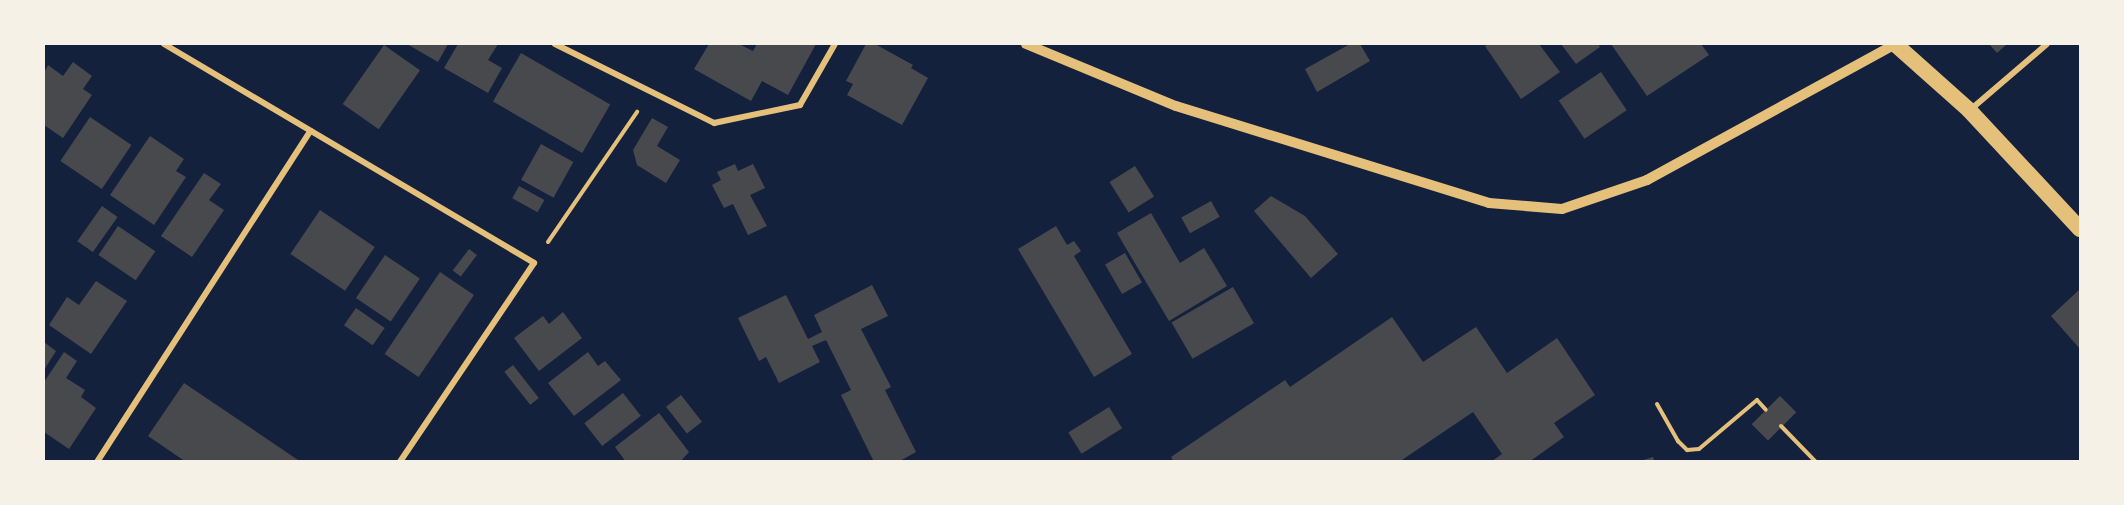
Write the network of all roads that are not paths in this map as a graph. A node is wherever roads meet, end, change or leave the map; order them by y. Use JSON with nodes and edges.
{"nodes":[{"id":1,"x":164,"y":44,"type":"edge"},
{"id":2,"x":555,"y":44,"type":"edge"},
{"id":3,"x":835,"y":44,"type":"edge"},
{"id":4,"x":1026,"y":44,"type":"edge"},
{"id":5,"x":1895,"y":44,"type":"edge"},
{"id":6,"x":2047,"y":44,"type":"edge"},
{"id":7,"x":1970,"y":110,"type":"junction"},
{"id":8,"x":310,"y":131,"type":"junction"},
{"id":9,"x":2080,"y":228,"type":"edge"},
{"id":10,"x":97,"y":462,"type":"edge"},
{"id":11,"x":400,"y":462,"type":"edge"}],
"edges":[{"from":1,"to":8,"type":"street"},
{"from":2,"to":3,"type":"street"},
{"from":4,"to":5,"type":"street"},
{"from":5,"to":7,"type":"highway"},
{"from":6,"to":7,"type":"street"},
{"from":7,"to":9,"type":"highway"},
{"from":8,"to":10,"type":"street"},
{"from":8,"to":11,"type":"street"}]}
